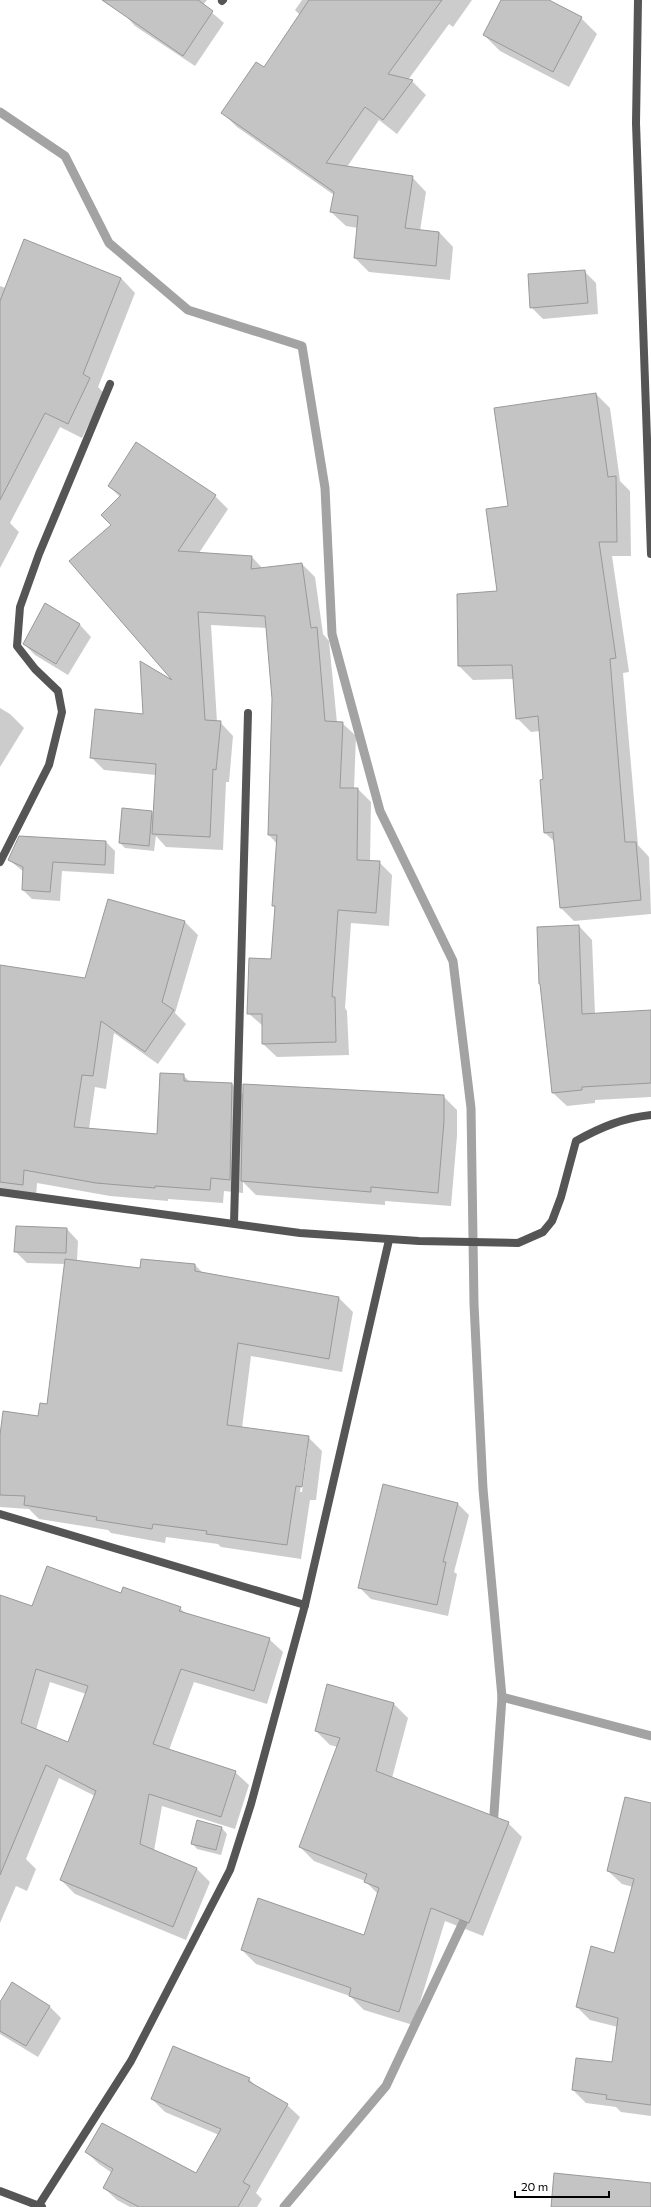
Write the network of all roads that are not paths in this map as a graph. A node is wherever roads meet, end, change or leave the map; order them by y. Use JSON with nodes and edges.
{"nodes":[{"id":1,"x":638,"y":0,"type":"edge"},
{"id":2,"x":110,"y":384,"type":"dead end"},
{"id":3,"x":651,"y":554,"type":"edge"},
{"id":4,"x":248,"y":713,"type":"dead end"},
{"id":5,"x":0,"y":862,"type":"edge"},
{"id":6,"x":651,"y":1115,"type":"edge"},
{"id":7,"x":0,"y":1192,"type":"edge"},
{"id":8,"x":234,"y":1223,"type":"junction"},
{"id":9,"x":389,"y":1240,"type":"junction"},
{"id":10,"x":0,"y":1514,"type":"edge"},
{"id":11,"x":305,"y":1605,"type":"junction"},
{"id":12,"x":0,"y":2191,"type":"edge"},
{"id":13,"x":40,"y":2206,"type":"edge"}],
"edges":[{"from":1,"to":3,"type":"street"},
{"from":2,"to":5,"type":"street"},
{"from":4,"to":8,"type":"street"},
{"from":6,"to":9,"type":"street"},
{"from":7,"to":8,"type":"street"},
{"from":8,"to":9,"type":"street"},
{"from":9,"to":11,"type":"street"},
{"from":10,"to":11,"type":"street"},
{"from":11,"to":13,"type":"street"},
{"from":12,"to":13,"type":"street"}]}
